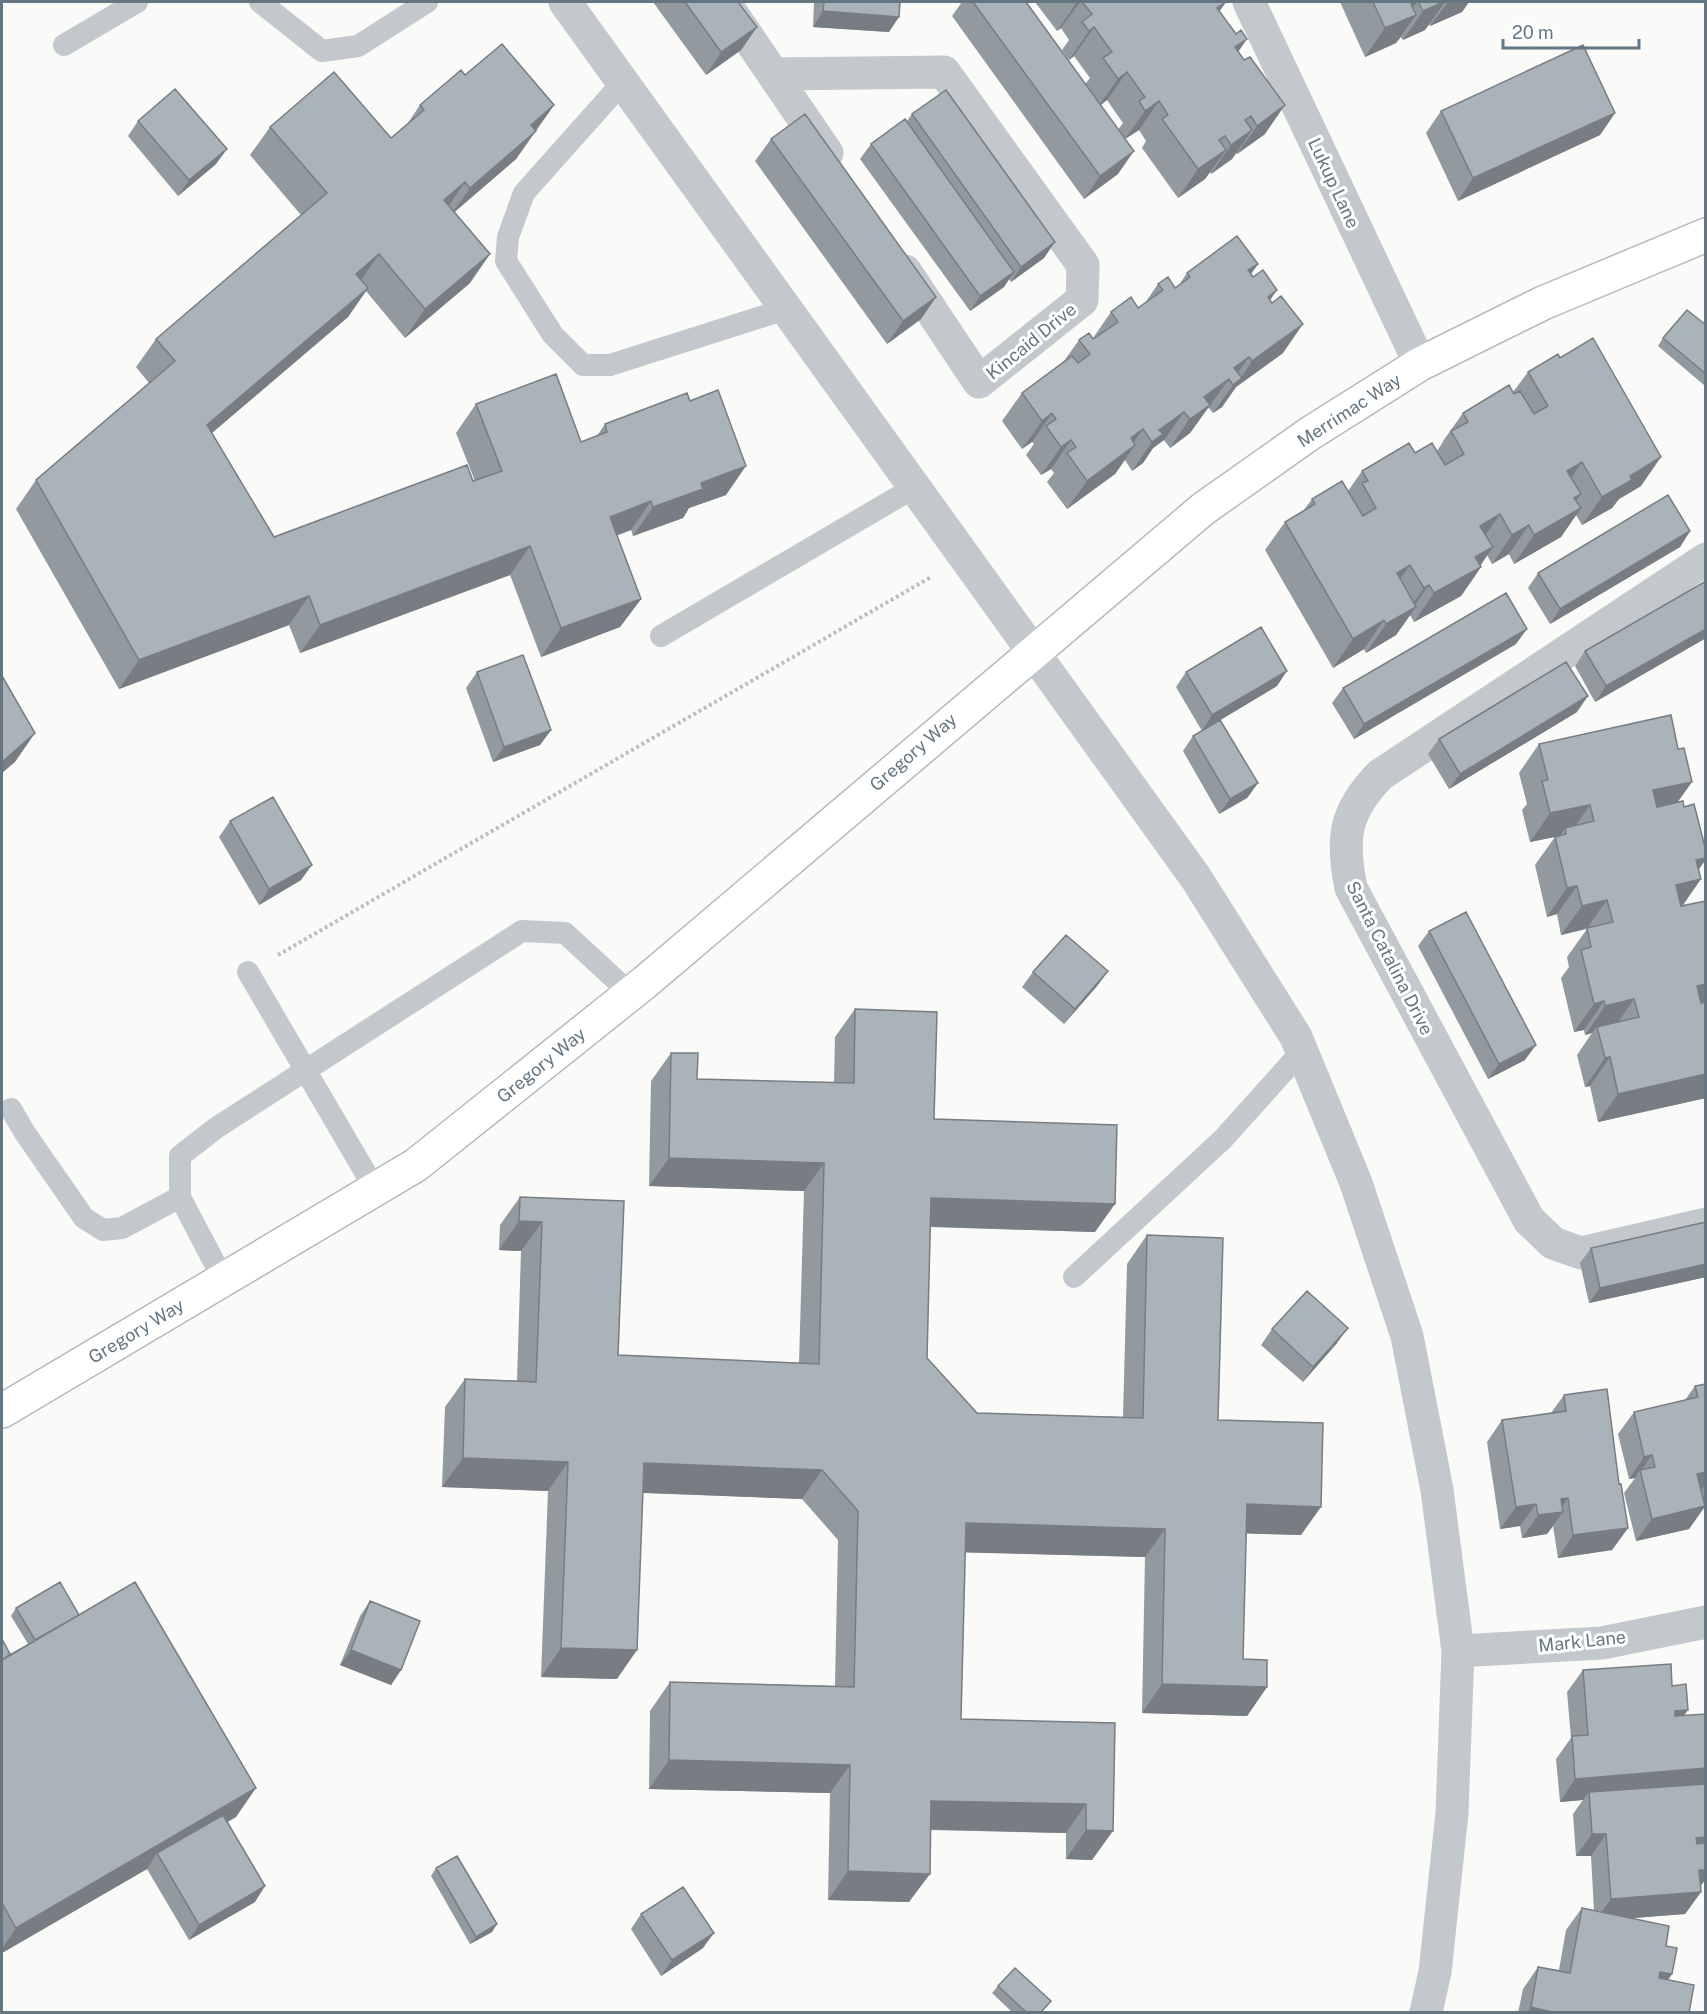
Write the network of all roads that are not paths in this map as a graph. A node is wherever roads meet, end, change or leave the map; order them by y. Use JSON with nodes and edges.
{"nodes":[{"id":1,"x":136,"y":2,"type":"edge"},
{"id":2,"x":260,"y":2,"type":"edge"},
{"id":3,"x":428,"y":2,"type":"edge"},
{"id":4,"x":565,"y":2,"type":"edge"},
{"id":5,"x":724,"y":2,"type":"edge"},
{"id":6,"x":1249,"y":2,"type":"edge"},
{"id":7,"x":64,"y":45,"type":"dead end"},
{"id":8,"x":775,"y":74,"type":"junction"},
{"id":9,"x":623,"y":82,"type":"junction"},
{"id":10,"x":841,"y":173,"type":"edge"},
{"id":11,"x":1706,"y":235,"type":"edge"},
{"id":12,"x":887,"y":243,"type":"edge"},
{"id":13,"x":786,"y":309,"type":"junction"},
{"id":14,"x":1420,"y":364,"type":"junction"},
{"id":15,"x":915,"y":487,"type":"junction"},
{"id":16,"x":1706,"y":559,"type":"edge"},
{"id":17,"x":661,"y":636,"type":"dead end"},
{"id":18,"x":1032,"y":651,"type":"junction"},
{"id":19,"x":248,"y":972,"type":"road end"},
{"id":20,"x":631,"y":994,"type":"junction"},
{"id":21,"x":1302,"y":1051,"type":"junction"},
{"id":22,"x":305,"y":1070,"type":"junction"},
{"id":23,"x":12,"y":1109,"type":"dead end"},
{"id":24,"x":375,"y":1189,"type":"junction"},
{"id":25,"x":180,"y":1197,"type":"junction"},
{"id":26,"x":1706,"y":1224,"type":"edge"},
{"id":27,"x":1074,"y":1277,"type":"dead end"},
{"id":28,"x":223,"y":1279,"type":"junction"},
{"id":29,"x":2,"y":1411,"type":"edge"},
{"id":30,"x":1706,"y":1622,"type":"edge"},
{"id":31,"x":1458,"y":1651,"type":"junction"},
{"id":32,"x":1426,"y":2013,"type":"edge"}],
"edges":[{"from":1,"to":7,"type":"lane"},
{"from":2,"to":3,"type":"lane"},
{"from":4,"to":9,"type":"street"},
{"from":5,"to":8,"type":"street"},
{"from":6,"to":14,"type":"street","name":"Lukup Lane"},
{"from":8,"to":10,"type":"street"},
{"from":8,"to":12,"type":"street","name":"Kincaid Drive"},
{"from":9,"to":13,"type":"street"},
{"from":9,"to":13,"type":"lane"},
{"from":11,"to":14,"type":"street","name":"Merrimac Way"},
{"from":13,"to":15,"type":"street"},
{"from":14,"to":18,"type":"street","name":"Merrimac Way"},
{"from":15,"to":17,"type":"lane"},
{"from":15,"to":18,"type":"street"},
{"from":16,"to":26,"type":"street","name":"Santa Catalina Drive"},
{"from":18,"to":20,"type":"street","name":"Gregory Way"},
{"from":18,"to":21,"type":"street"},
{"from":19,"to":22,"type":"lane"},
{"from":20,"to":22,"type":"lane"},
{"from":20,"to":24,"type":"street","name":"Gregory Way"},
{"from":21,"to":27,"type":"lane"},
{"from":21,"to":31,"type":"street"},
{"from":22,"to":24,"type":"lane"},
{"from":22,"to":25,"type":"lane"},
{"from":23,"to":25,"type":"lane"},
{"from":24,"to":28,"type":"street","name":"Gregory Way"},
{"from":25,"to":28,"type":"lane"},
{"from":28,"to":29,"type":"street","name":"Gregory Way"},
{"from":30,"to":31,"type":"street","name":"Mark Lane"},
{"from":31,"to":32,"type":"street"}]}
